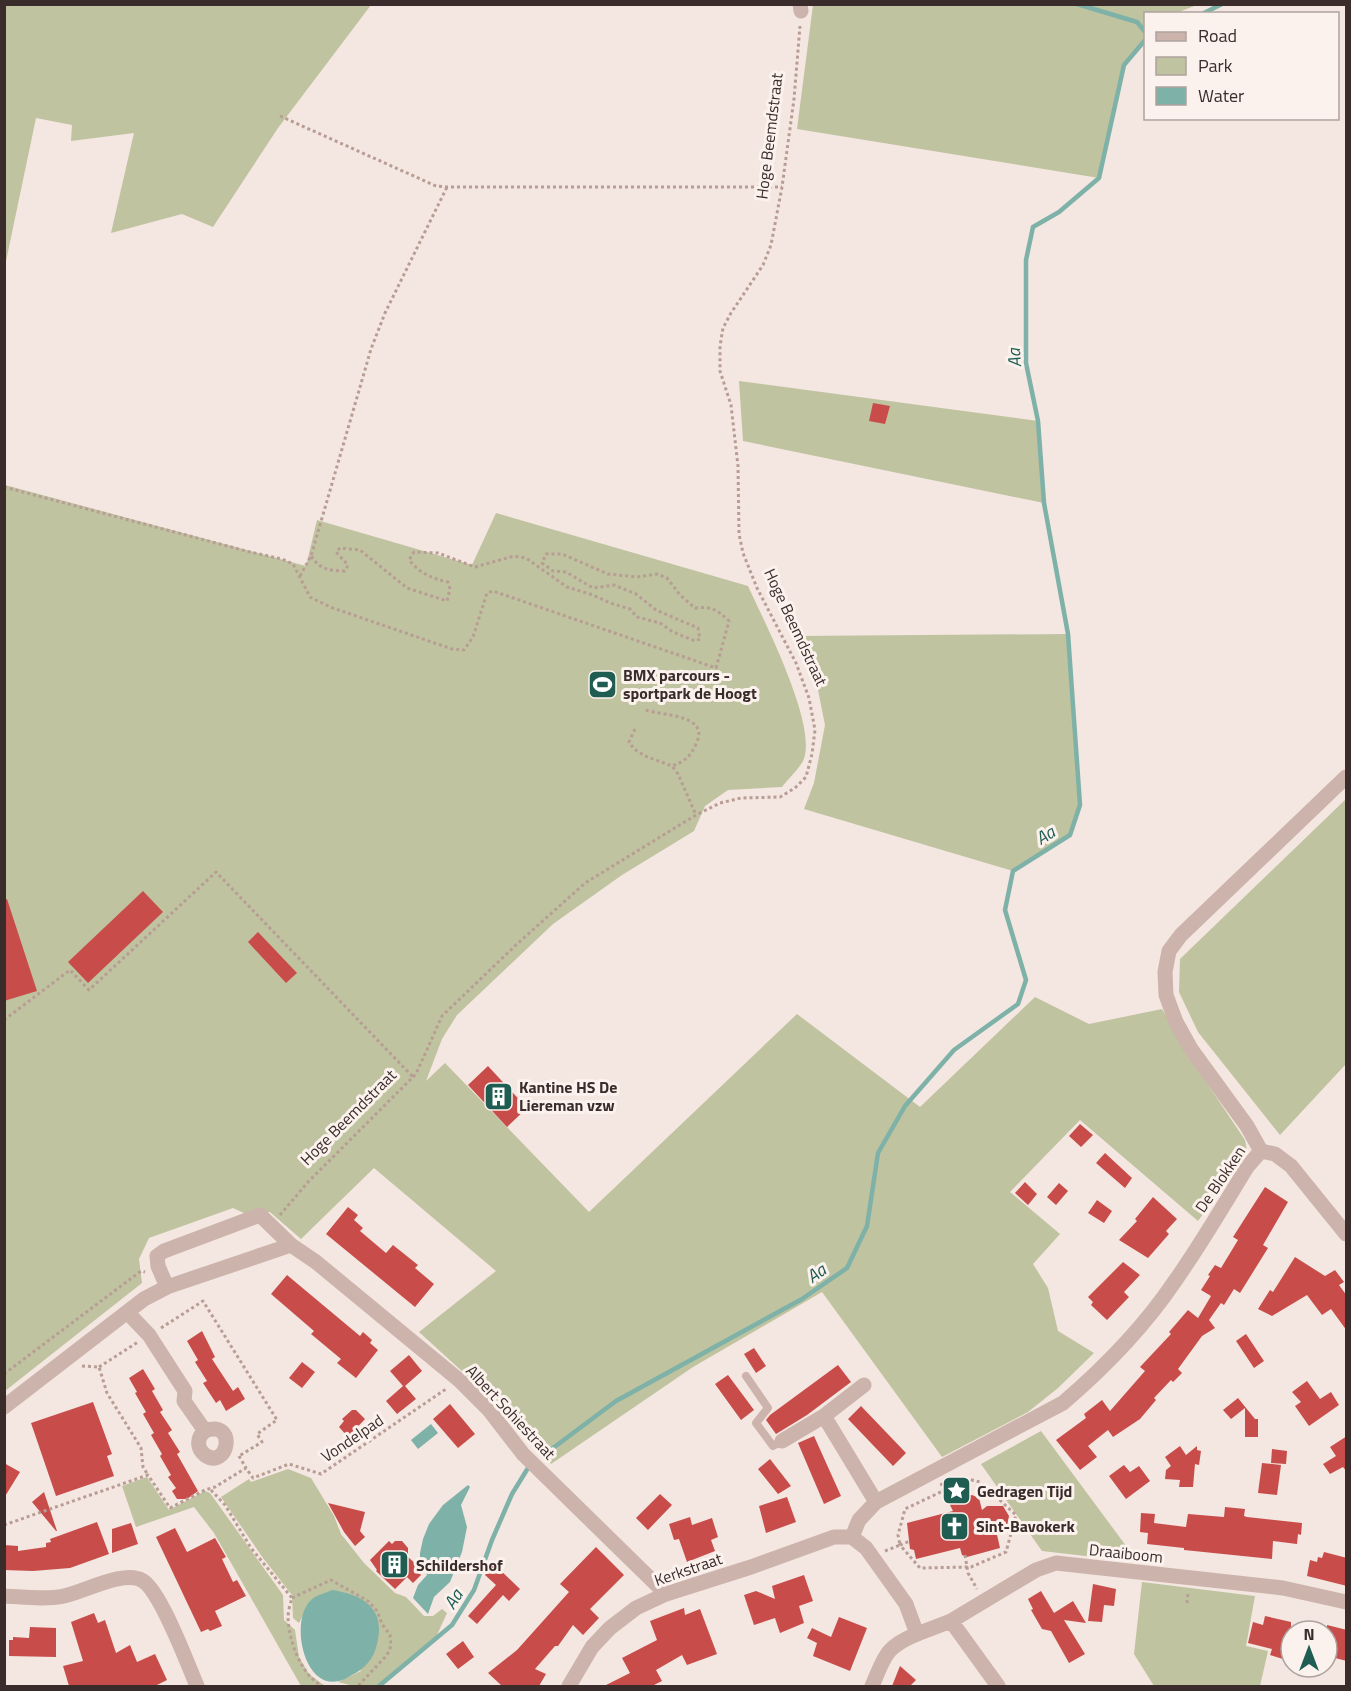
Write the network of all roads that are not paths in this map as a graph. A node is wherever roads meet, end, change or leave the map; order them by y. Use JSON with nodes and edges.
{"nodes":[{"id":1,"x":1347,"y":777,"type":"edge"},
{"id":2,"x":1261,"y":1151,"type":"junction"},
{"id":3,"x":1347,"y":1234,"type":"edge"},
{"id":4,"x":291,"y":1245,"type":"junction"},
{"id":5,"x":167,"y":1287,"type":"junction"},
{"id":6,"x":127,"y":1312,"type":"junction"},
{"id":7,"x":746,"y":1376,"type":"dead end"},
{"id":8,"x":864,"y":1385,"type":"dead end"},
{"id":9,"x":4,"y":1407,"type":"edge"},
{"id":10,"x":824,"y":1416,"type":"junction"},
{"id":11,"x":205,"y":1431,"type":"dead end"},
{"id":12,"x":782,"y":1441,"type":"joint"},
{"id":13,"x":876,"y":1502,"type":"junction"},
{"id":14,"x":852,"y":1537,"type":"junction"},
{"id":15,"x":666,"y":1594,"type":"junction"},
{"id":16,"x":4,"y":1596,"type":"edge"},
{"id":17,"x":1347,"y":1602,"type":"edge"},
{"id":18,"x":951,"y":1621,"type":"junction"},
{"id":19,"x":917,"y":1634,"type":"junction"},
{"id":20,"x":198,"y":1686,"type":"edge"},
{"id":21,"x":569,"y":1686,"type":"edge"},
{"id":22,"x":872,"y":1686,"type":"edge"},
{"id":23,"x":998,"y":1686,"type":"edge"}],
"edges":[{"from":1,"to":2,"type":"street","name":"De Blokken"},
{"from":2,"to":3,"type":"street"},
{"from":2,"to":13,"type":"street","name":"De Blokken"},
{"from":4,"to":5,"type":"street"},
{"from":4,"to":5,"type":"street","name":"Albert Sohiestraat"},
{"from":4,"to":15,"type":"street","name":"Albert Sohiestraat"},
{"from":5,"to":6,"type":"street"},
{"from":6,"to":9,"type":"street"},
{"from":6,"to":11,"type":"street"},
{"from":7,"to":12,"type":"lane"},
{"from":8,"to":10,"type":"street"},
{"from":10,"to":12,"type":"street"},
{"from":10,"to":13,"type":"street"},
{"from":13,"to":14,"type":"street"},
{"from":14,"to":15,"type":"street","name":"Kerkstraat"},
{"from":14,"to":19,"type":"street"},
{"from":15,"to":21,"type":"street","name":"Kerkstraat"},
{"from":16,"to":20,"type":"street"},
{"from":17,"to":18,"type":"street","name":"Draaiboom"},
{"from":18,"to":19,"type":"street","name":"Draaiboom"},
{"from":18,"to":23,"type":"street"},
{"from":19,"to":22,"type":"street","name":"Draaiboom"}]}
